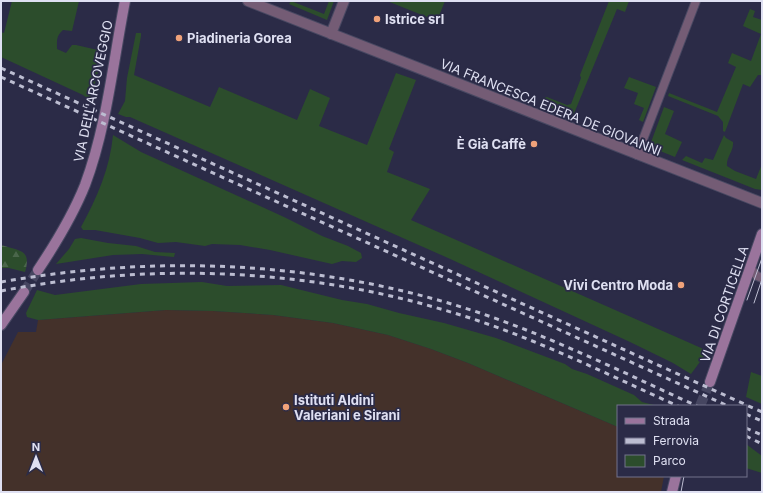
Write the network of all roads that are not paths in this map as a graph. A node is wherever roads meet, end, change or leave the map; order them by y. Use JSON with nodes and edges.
{"nodes":[{"id":1,"x":125,"y":1,"type":"edge"},
{"id":2,"x":248,"y":1,"type":"edge"},
{"id":3,"x":344,"y":1,"type":"edge"},
{"id":4,"x":696,"y":1,"type":"edge"},
{"id":5,"x":331,"y":34,"type":"junction"},
{"id":6,"x":637,"y":155,"type":"junction"},
{"id":7,"x":762,"y":203,"type":"edge"},
{"id":8,"x":762,"y":234,"type":"edge"},
{"id":9,"x":750,"y":268,"type":"junction"},
{"id":10,"x":38,"y":270,"type":"tunnel mouth"},
{"id":11,"x":762,"y":278,"type":"edge"},
{"id":12,"x":24,"y":292,"type":"tunnel mouth"},
{"id":13,"x":1,"y":325,"type":"edge"},
{"id":14,"x":710,"y":382,"type":"tunnel mouth"},
{"id":15,"x":676,"y":477,"type":"edge"},
{"id":16,"x":672,"y":492,"type":"edge"}],
"edges":[{"from":1,"to":10,"type":"street","name":"VIA DELL'ARCOVEGGIO"},
{"from":2,"to":5,"type":"street","name":"VIA FRANCESCA EDERA DE GIOVANNI"},
{"from":3,"to":5,"type":"street"},
{"from":4,"to":6,"type":"lane"},
{"from":5,"to":6,"type":"street","name":"VIA FRANCESCA EDERA DE GIOVANNI"},
{"from":6,"to":7,"type":"street","name":"VIA FRANCESCA EDERA DE GIOVANNI"},
{"from":8,"to":9,"type":"street","name":"VIA DI CORTICELLA"},
{"from":9,"to":11,"type":"lane"},
{"from":9,"to":14,"type":"street","name":"VIA DI CORTICELLA"},
{"from":12,"to":13,"type":"street"},
{"from":15,"to":16,"type":"street"}]}
